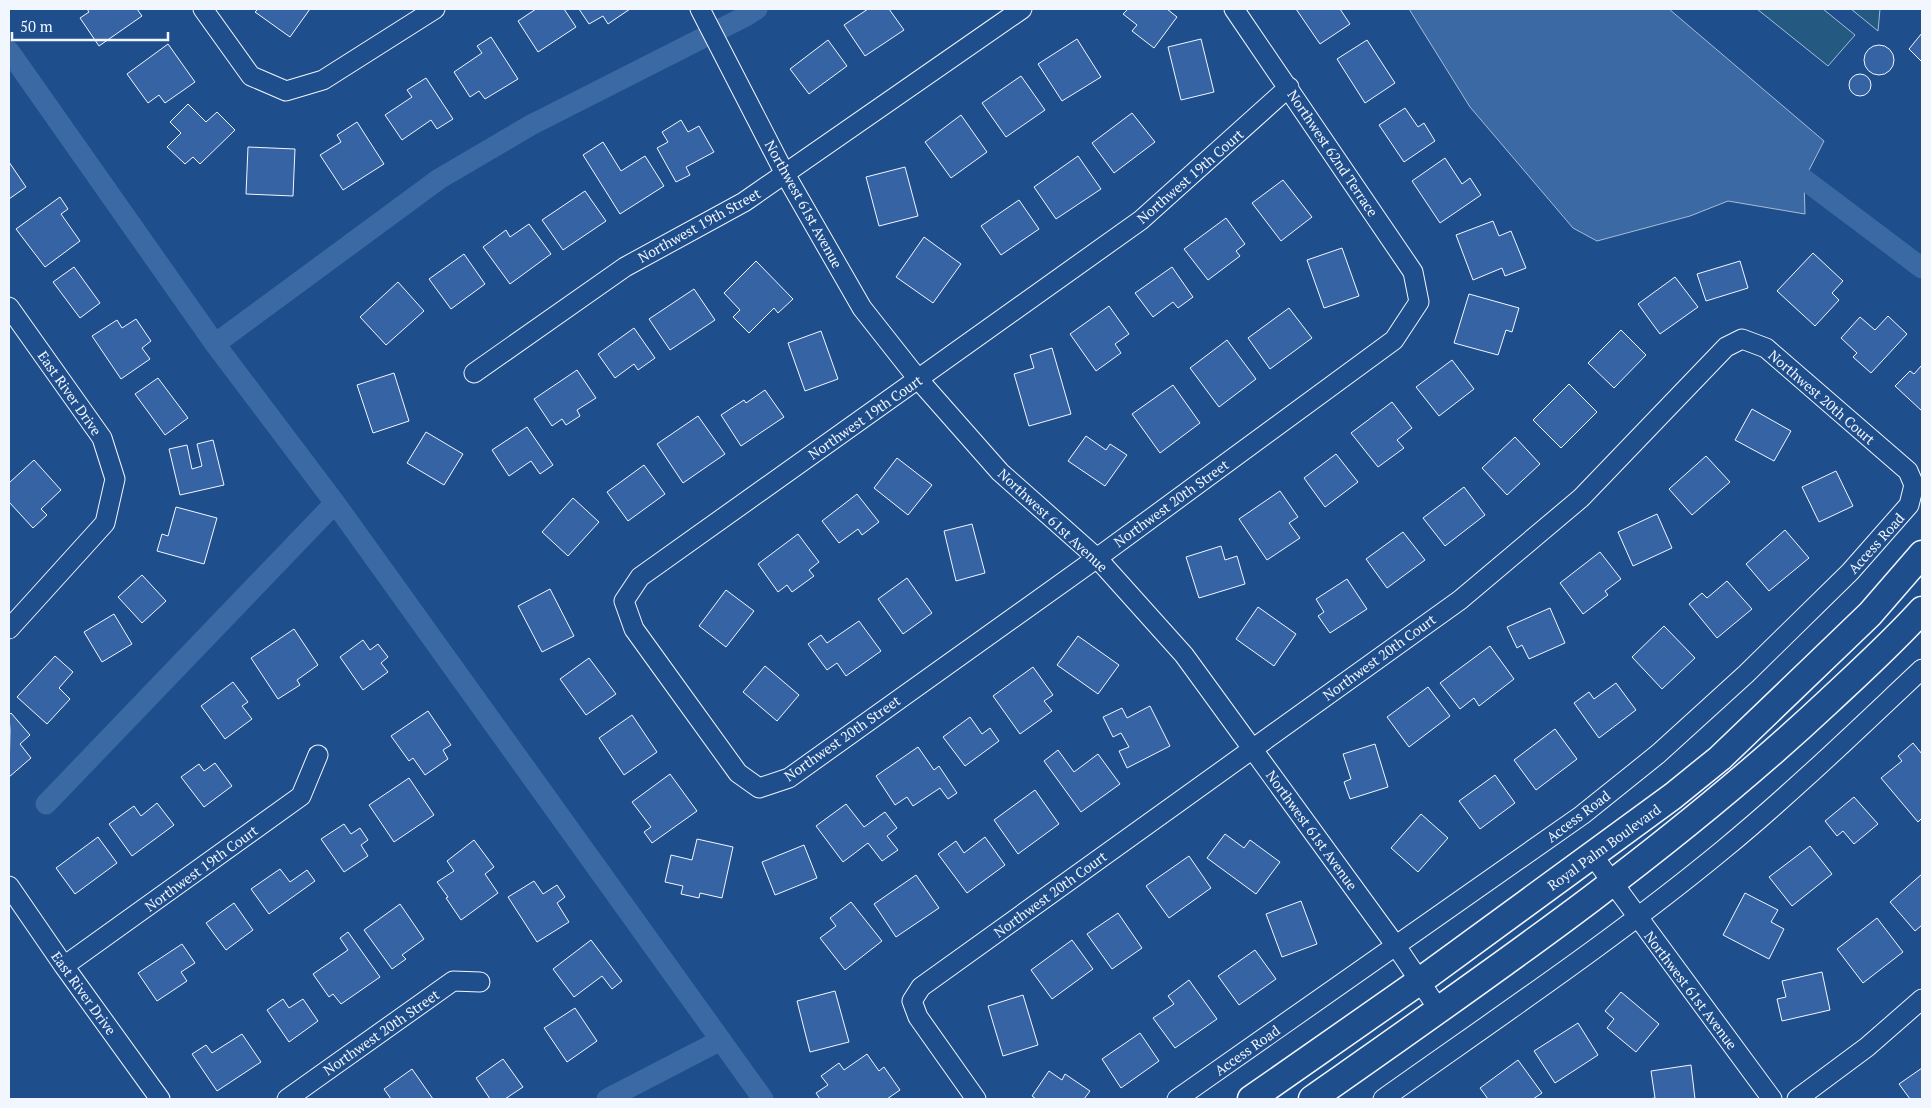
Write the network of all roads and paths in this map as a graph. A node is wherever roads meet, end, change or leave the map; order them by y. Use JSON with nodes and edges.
{"nodes":[{"id":1,"x":203,"y":9,"type":"edge"},
{"id":2,"x":435,"y":9,"type":"edge"},
{"id":3,"x":700,"y":9,"type":"edge"},
{"id":4,"x":1022,"y":9,"type":"edge"},
{"id":5,"x":1234,"y":9,"type":"edge"},
{"id":6,"x":1289,"y":87,"type":"junction"},
{"id":7,"x":785,"y":174,"type":"junction"},
{"id":8,"x":1420,"y":302,"type":"joint"},
{"id":9,"x":9,"y":307,"type":"edge"},
{"id":10,"x":474,"y":373,"type":"dead end"},
{"id":11,"x":918,"y":379,"type":"junction"},
{"id":12,"x":1908,"y":471,"type":"joint"},
{"id":13,"x":1922,"y":554,"type":"edge"},
{"id":14,"x":1097,"y":558,"type":"junction"},
{"id":15,"x":1922,"y":610,"type":"edge"},
{"id":16,"x":9,"y":629,"type":"edge"},
{"id":17,"x":1922,"y":669,"type":"edge"},
{"id":18,"x":1252,"y":748,"type":"junction"},
{"id":19,"x":318,"y":754,"type":"dead end"},
{"id":20,"x":759,"y":788,"type":"joint"},
{"id":21,"x":1593,"y":856,"type":"junction"},
{"id":22,"x":1612,"y":883,"type":"junction"},
{"id":23,"x":9,"y":886,"type":"edge"},
{"id":24,"x":1638,"y":918,"type":"junction"},
{"id":25,"x":1396,"y":946,"type":"junction"},
{"id":26,"x":64,"y":966,"type":"junction"},
{"id":27,"x":1420,"y":981,"type":"junction"},
{"id":28,"x":480,"y":982,"type":"dead end"},
{"id":29,"x":1922,"y":999,"type":"edge"},
{"id":30,"x":1439,"y":1010,"type":"junction"},
{"id":31,"x":160,"y":1099,"type":"edge"},
{"id":32,"x":287,"y":1099,"type":"edge"},
{"id":33,"x":976,"y":1099,"type":"edge"},
{"id":34,"x":1177,"y":1099,"type":"edge"},
{"id":35,"x":1251,"y":1099,"type":"edge"},
{"id":36,"x":1312,"y":1099,"type":"edge"},
{"id":37,"x":1383,"y":1099,"type":"edge"},
{"id":38,"x":1772,"y":1099,"type":"edge"},
{"id":39,"x":1797,"y":1099,"type":"edge"}],
"edges":[{"from":1,"to":2,"type":"street"},
{"from":3,"to":7,"type":"street","name":"Northwest 61st Avenue"},
{"from":4,"to":7,"type":"street","name":"Northwest 19th Street"},
{"from":5,"to":6,"type":"street","name":"Northwest 62nd Terrace"},
{"from":6,"to":8,"type":"street","name":"Northwest 62nd Terrace"},
{"from":6,"to":11,"type":"street","name":"Northwest 19th Court"},
{"from":7,"to":10,"type":"street","name":"Northwest 19th Street"},
{"from":7,"to":11,"type":"street","name":"Northwest 61st Avenue"},
{"from":8,"to":14,"type":"street","name":"Northwest 20th Street"},
{"from":9,"to":16,"type":"street","name":"East River Drive"},
{"from":11,"to":14,"type":"street","name":"Northwest 61st Avenue"},
{"from":11,"to":20,"type":"street","name":"Northwest 19th Court"},
{"from":12,"to":18,"type":"street","name":"Northwest 20th Court"},
{"from":12,"to":25,"type":"street","name":"Access Road"},
{"from":13,"to":21,"type":"main road","name":"Royal Palm Boulevard"},
{"from":14,"to":18,"type":"street","name":"Northwest 61st Avenue"},
{"from":14,"to":20,"type":"street","name":"Northwest 20th Street"},
{"from":15,"to":22,"type":"main road"},
{"from":17,"to":24,"type":"street"},
{"from":18,"to":25,"type":"street","name":"Northwest 61st Avenue"},
{"from":18,"to":33,"type":"street","name":"Northwest 20th Court"},
{"from":19,"to":26,"type":"street","name":"Northwest 19th Court"},
{"from":21,"to":22,"type":"street","name":"Northwest 61st Avenue"},
{"from":21,"to":27,"type":"main road","name":"Royal Palm Boulevard"},
{"from":22,"to":24,"type":"street","name":"Northwest 61st Avenue"},
{"from":22,"to":30,"type":"main road"},
{"from":23,"to":26,"type":"street","name":"East River Drive"},
{"from":24,"to":37,"type":"street"},
{"from":24,"to":38,"type":"street","name":"Northwest 61st Avenue"},
{"from":25,"to":27,"type":"street","name":"Northwest 61st Avenue"},
{"from":25,"to":34,"type":"street","name":"Access Road"},
{"from":26,"to":31,"type":"street","name":"East River Drive"},
{"from":27,"to":30,"type":"street","name":"Northwest 61st Avenue"},
{"from":27,"to":35,"type":"main road","name":"Royal Palm Boulevard"},
{"from":28,"to":32,"type":"street","name":"Northwest 20th Street"},
{"from":29,"to":39,"type":"street"},
{"from":30,"to":36,"type":"main road"}]}
